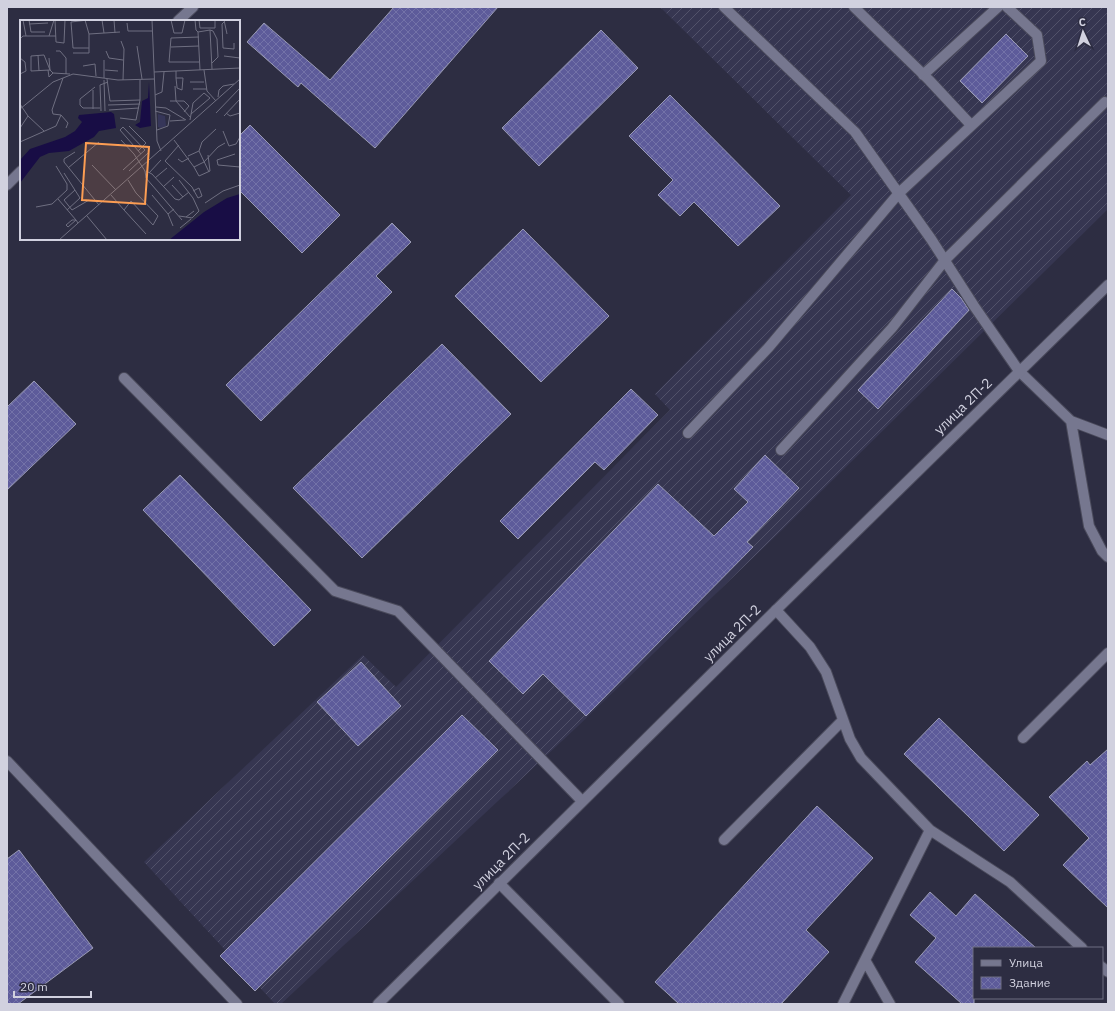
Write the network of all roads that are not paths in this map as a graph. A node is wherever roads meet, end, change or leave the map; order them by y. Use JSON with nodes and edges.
{"nodes":[{"id":1,"x":193,"y":7,"type":"edge"},
{"id":2,"x":724,"y":7,"type":"edge"},
{"id":3,"x":854,"y":7,"type":"edge"},
{"id":4,"x":998,"y":7,"type":"edge"},
{"id":5,"x":1007,"y":7,"type":"edge"},
{"id":6,"x":179,"y":20,"type":"edge"},
{"id":7,"x":923,"y":75,"type":"junction"},
{"id":8,"x":1105,"y":102,"type":"dead end"},
{"id":9,"x":971,"y":125,"type":"junction"},
{"id":10,"x":20,"y":173,"type":"edge"},
{"id":11,"x":7,"y":185,"type":"edge"},
{"id":12,"x":899,"y":193,"type":"junction"},
{"id":13,"x":945,"y":260,"type":"junction"},
{"id":14,"x":1108,"y":285,"type":"edge"},
{"id":15,"x":1019,"y":371,"type":"junction"},
{"id":16,"x":124,"y":378,"type":"dead end"},
{"id":17,"x":1071,"y":420,"type":"junction"},
{"id":18,"x":688,"y":433,"type":"dead end"},
{"id":19,"x":1108,"y":435,"type":"edge"},
{"id":20,"x":782,"y":450,"type":"dead end"},
{"id":21,"x":1108,"y":557,"type":"edge"},
{"id":22,"x":776,"y":610,"type":"junction"},
{"id":23,"x":1108,"y":653,"type":"edge"},
{"id":24,"x":843,"y":720,"type":"junction"},
{"id":25,"x":1023,"y":738,"type":"dead end"},
{"id":26,"x":7,"y":761,"type":"edge"},
{"id":27,"x":582,"y":801,"type":"junction"},
{"id":28,"x":930,"y":830,"type":"junction"},
{"id":29,"x":724,"y":840,"type":"dead end"},
{"id":30,"x":499,"y":883,"type":"junction"},
{"id":31,"x":1081,"y":947,"type":"edge"},
{"id":32,"x":865,"y":960,"type":"junction"},
{"id":33,"x":236,"y":1004,"type":"edge"},
{"id":34,"x":378,"y":1004,"type":"edge"},
{"id":35,"x":619,"y":1004,"type":"edge"},
{"id":36,"x":843,"y":1004,"type":"edge"},
{"id":37,"x":890,"y":1004,"type":"edge"}],
"edges":[{"from":1,"to":6,"type":"main road"},
{"from":2,"to":12,"type":"main road"},
{"from":3,"to":7,"type":"main road"},
{"from":4,"to":7,"type":"main road"},
{"from":5,"to":9,"type":"main road"},
{"from":7,"to":9,"type":"main road"},
{"from":8,"to":13,"type":"main road"},
{"from":9,"to":12,"type":"main road"},
{"from":10,"to":11,"type":"main road"},
{"from":12,"to":13,"type":"main road"},
{"from":12,"to":18,"type":"main road"},
{"from":13,"to":15,"type":"main road"},
{"from":13,"to":20,"type":"main road"},
{"from":14,"to":15,"type":"main road","name":"улица 2П-2"},
{"from":15,"to":17,"type":"main road"},
{"from":15,"to":22,"type":"main road","name":"улица 2П-2"},
{"from":16,"to":27,"type":"main road"},
{"from":17,"to":19,"type":"main road"},
{"from":17,"to":21,"type":"main road"},
{"from":22,"to":24,"type":"main road"},
{"from":22,"to":27,"type":"main road","name":"улица 2П-2"},
{"from":23,"to":25,"type":"main road"},
{"from":24,"to":28,"type":"main road"},
{"from":24,"to":29,"type":"main road"},
{"from":26,"to":33,"type":"main road"},
{"from":27,"to":30,"type":"main road","name":"улица 2П-2"},
{"from":28,"to":31,"type":"main road"},
{"from":28,"to":32,"type":"main road"},
{"from":30,"to":34,"type":"main road","name":"улица 2П-2"},
{"from":30,"to":35,"type":"main road"},
{"from":32,"to":36,"type":"main road"},
{"from":32,"to":37,"type":"main road"}]}
